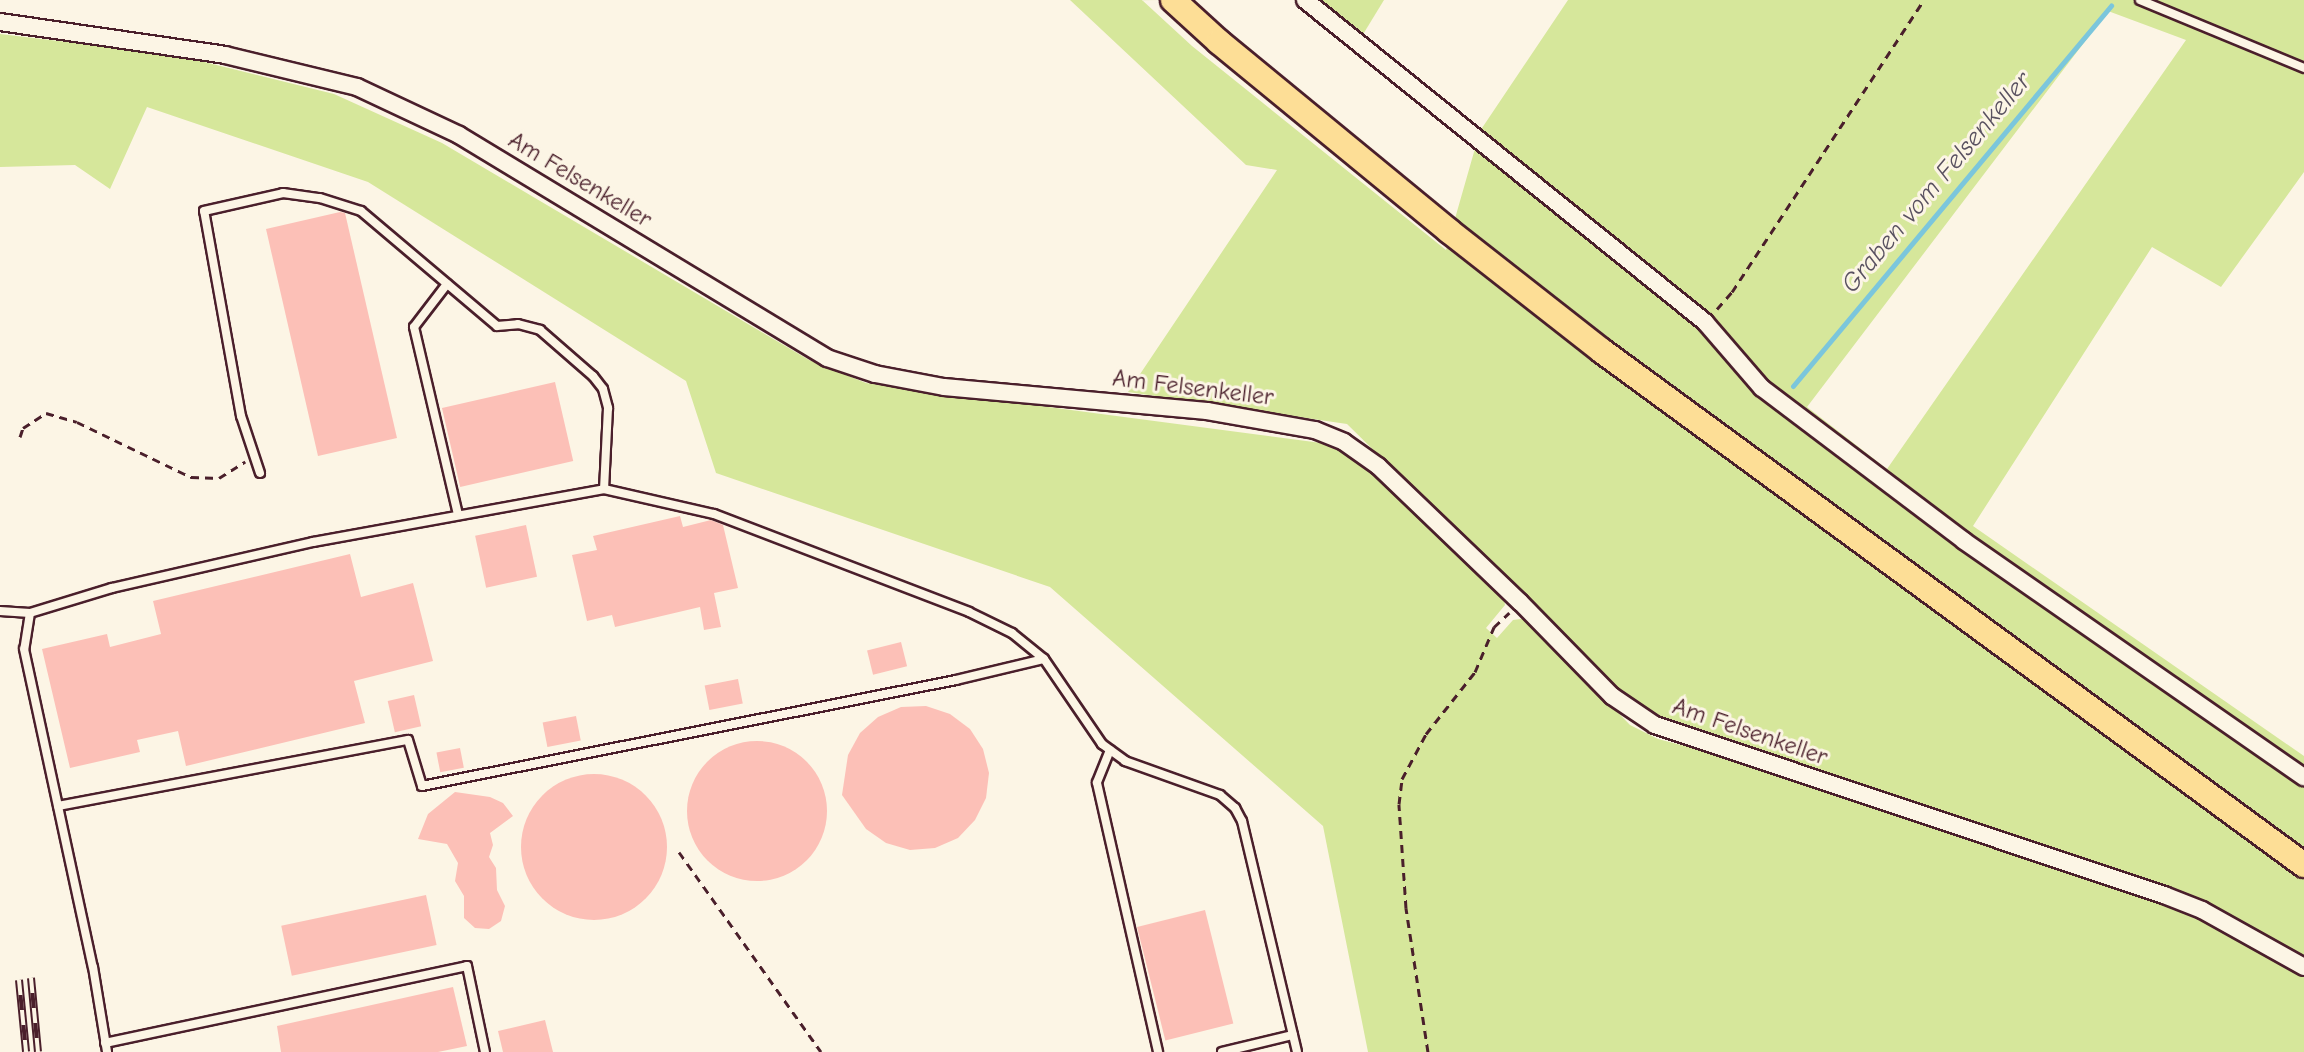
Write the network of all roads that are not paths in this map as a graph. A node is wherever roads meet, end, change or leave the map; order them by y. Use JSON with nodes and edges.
{"nodes":[{"id":1,"x":1173,"y":0,"type":"edge"},
{"id":2,"x":1305,"y":0,"type":"edge"},
{"id":3,"x":2140,"y":0,"type":"edge"},
{"id":4,"x":0,"y":22,"type":"edge"},
{"id":5,"x":2304,"y":68,"type":"edge"},
{"id":6,"x":447,"y":284,"type":"junction"},
{"id":7,"x":260,"y":473,"type":"dead end"},
{"id":8,"x":604,"y":489,"type":"junction"},
{"id":9,"x":458,"y":515,"type":"junction"},
{"id":10,"x":0,"y":611,"type":"edge"},
{"id":11,"x":30,"y":613,"type":"junction"},
{"id":12,"x":1044,"y":659,"type":"junction"},
{"id":13,"x":1110,"y":750,"type":"junction"},
{"id":14,"x":2304,"y":777,"type":"edge"},
{"id":15,"x":58,"y":806,"type":"junction"},
{"id":16,"x":2304,"y":865,"type":"edge"},
{"id":17,"x":2304,"y":967,"type":"edge"},
{"id":18,"x":1293,"y":1035,"type":"junction"},
{"id":19,"x":106,"y":1048,"type":"edge"},
{"id":20,"x":485,"y":1052,"type":"edge"},
{"id":21,"x":1158,"y":1052,"type":"edge"},
{"id":22,"x":1222,"y":1052,"type":"edge"},
{"id":23,"x":1297,"y":1052,"type":"edge"}],
"edges":[{"from":1,"to":16,"type":"main road"},
{"from":2,"to":14,"type":"street"},
{"from":3,"to":5,"type":"lane"},
{"from":4,"to":17,"type":"street","name":"Am Felsenkeller"},
{"from":6,"to":7,"type":"lane"},
{"from":6,"to":8,"type":"lane"},
{"from":6,"to":9,"type":"lane"},
{"from":8,"to":9,"type":"lane"},
{"from":8,"to":12,"type":"lane"},
{"from":9,"to":11,"type":"lane"},
{"from":10,"to":11,"type":"lane"},
{"from":11,"to":15,"type":"lane"},
{"from":12,"to":13,"type":"lane"},
{"from":12,"to":15,"type":"lane"},
{"from":13,"to":18,"type":"lane"},
{"from":13,"to":21,"type":"lane"},
{"from":15,"to":19,"type":"lane"},
{"from":18,"to":22,"type":"lane"},
{"from":18,"to":23,"type":"lane"},
{"from":19,"to":20,"type":"lane"}]}
